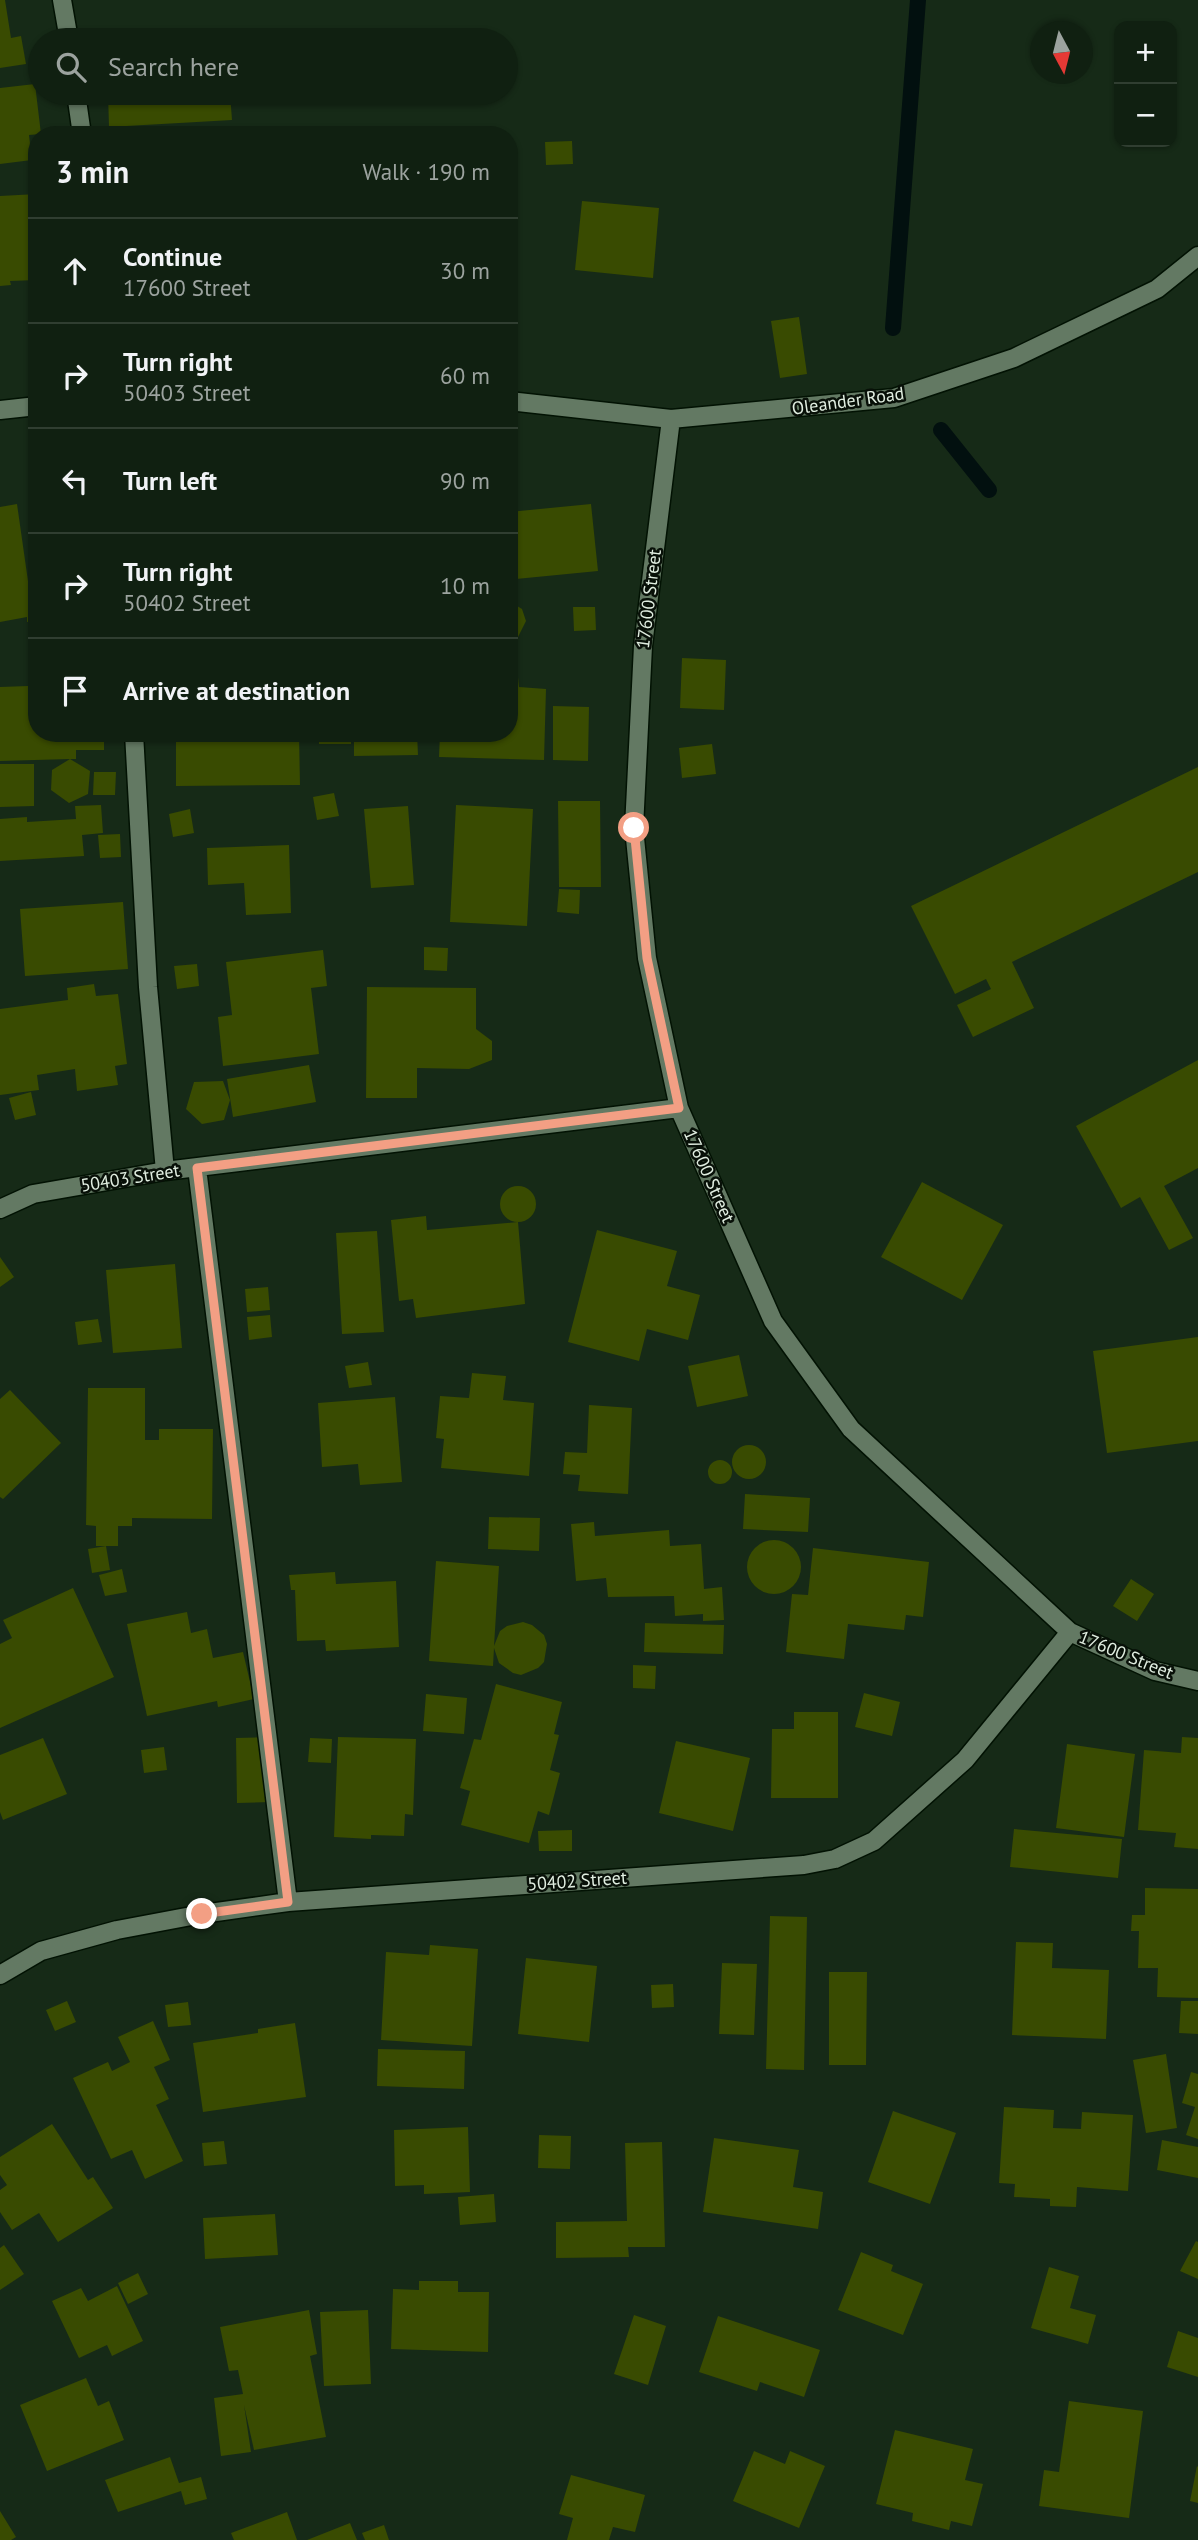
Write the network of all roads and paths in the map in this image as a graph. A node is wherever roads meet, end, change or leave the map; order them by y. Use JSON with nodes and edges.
{"nodes":[{"id":1,"x":62,"y":0,"type":"edge"},
{"id":2,"x":67,"y":28,"type":"edge"},
{"id":3,"x":78,"y":105,"type":"edge"},
{"id":4,"x":81,"y":126,"type":"edge"},
{"id":5,"x":1198,"y":256,"type":"edge"},
{"id":6,"x":518,"y":402,"type":"edge"},
{"id":7,"x":28,"y":407,"type":"edge"},
{"id":8,"x":0,"y":410,"type":"edge"},
{"id":9,"x":671,"y":419,"type":"junction"},
{"id":10,"x":134,"y":742,"type":"edge"},
{"id":11,"x":679,"y":1108,"type":"junction"},
{"id":12,"x":197,"y":1168,"type":"junction"},
{"id":13,"x":165,"y":1171,"type":"junction"},
{"id":14,"x":0,"y":1209,"type":"edge"},
{"id":15,"x":1070,"y":1632,"type":"junction"},
{"id":16,"x":1198,"y":1681,"type":"edge"},
{"id":17,"x":288,"y":1902,"type":"junction"},
{"id":18,"x":0,"y":1975,"type":"edge"}],
"edges":[{"from":1,"to":2,"type":"street"},
{"from":3,"to":4,"type":"street"},
{"from":5,"to":9,"type":"street","name":"Oleander Road"},
{"from":6,"to":9,"type":"street","name":"Oleander Road"},
{"from":7,"to":8,"type":"street"},
{"from":9,"to":11,"type":"street","name":"17600 Street"},
{"from":10,"to":13,"type":"street"},
{"from":11,"to":12,"type":"street","name":"50403 Street"},
{"from":11,"to":15,"type":"street","name":"17600 Street"},
{"from":12,"to":13,"type":"street","name":"50403 Street"},
{"from":12,"to":17,"type":"street"},
{"from":13,"to":14,"type":"street","name":"50403 Street"},
{"from":15,"to":16,"type":"street","name":"17600 Street"},
{"from":15,"to":17,"type":"street","name":"50402 Street"},
{"from":17,"to":18,"type":"street","name":"50402 Street"}]}
